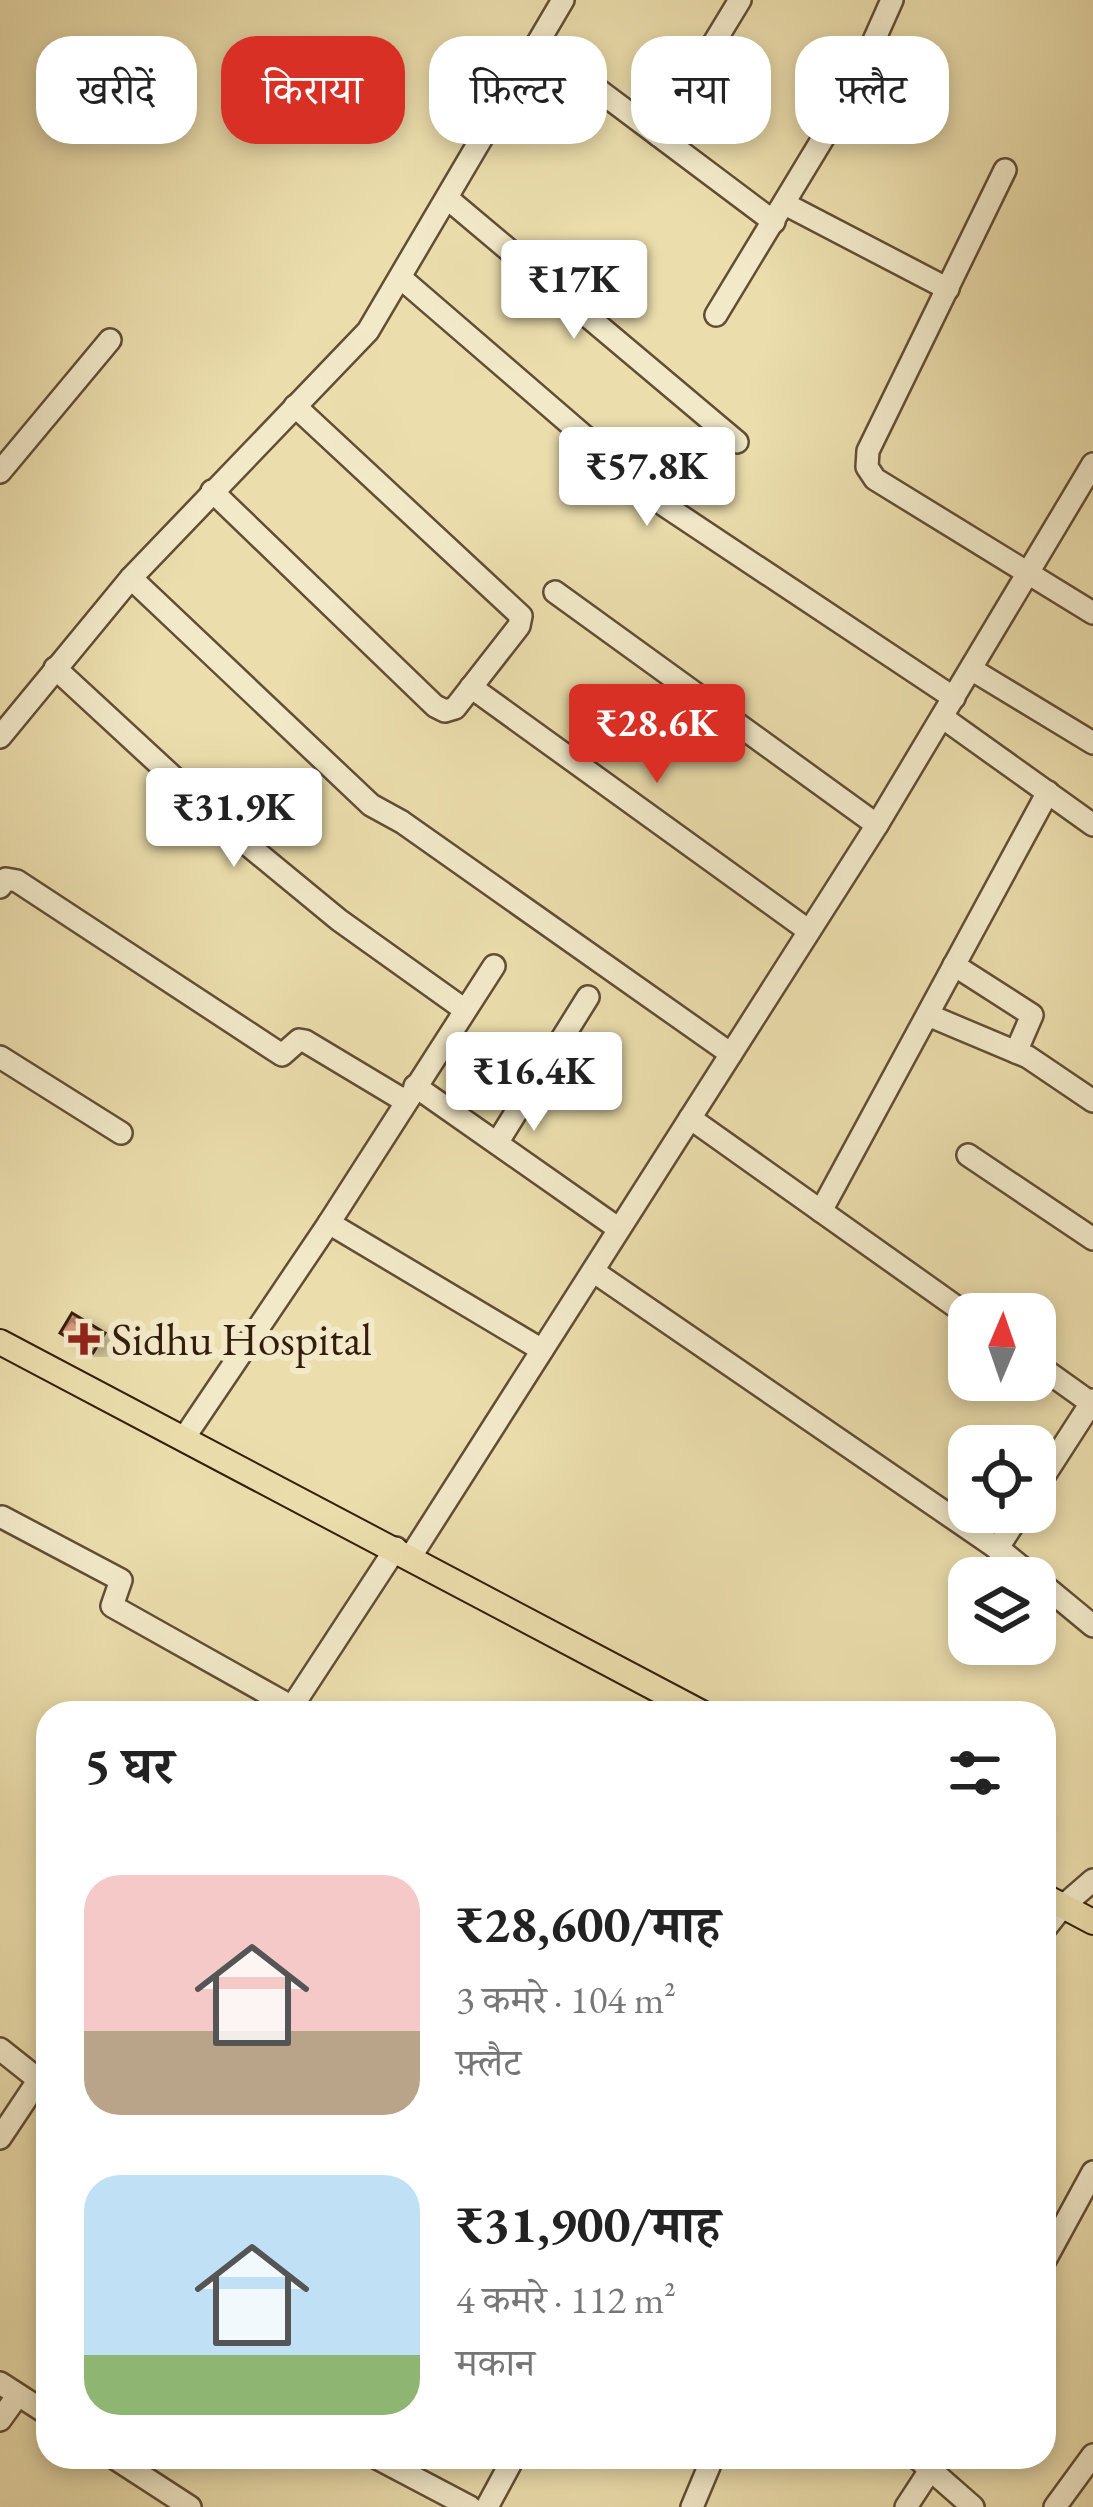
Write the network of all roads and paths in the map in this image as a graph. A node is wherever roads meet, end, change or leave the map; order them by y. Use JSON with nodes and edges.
{"nodes":[{"id":1,"x":562,"y":0,"type":"edge"},
{"id":2,"x":740,"y":0,"type":"edge"},
{"id":3,"x":892,"y":0,"type":"edge"},
{"id":4,"x":541,"y":36,"type":"edge"},
{"id":5,"x":718,"y":36,"type":"edge"},
{"id":6,"x":478,"y":144,"type":"edge"},
{"id":7,"x":672,"y":144,"type":"edge"},
{"id":8,"x":1005,"y":170,"type":"dead end"},
{"id":9,"x":447,"y":198,"type":"junction"},
{"id":10,"x":780,"y":213,"type":"junction"},
{"id":11,"x":402,"y":278,"type":"junction"},
{"id":12,"x":948,"y":289,"type":"junction"},
{"id":13,"x":716,"y":315,"type":"dead end"},
{"id":14,"x":110,"y":340,"type":"dead end"},
{"id":15,"x":295,"y":406,"type":"junction"},
{"id":16,"x":737,"y":442,"type":"dead end"},
{"id":17,"x":1093,"y":464,"type":"edge"},
{"id":18,"x":0,"y":472,"type":"edge"},
{"id":19,"x":212,"y":491,"type":"junction"},
{"id":20,"x":1030,"y":572,"type":"junction"},
{"id":21,"x":131,"y":578,"type":"junction"},
{"id":22,"x":555,"y":592,"type":"dead end"},
{"id":23,"x":1093,"y":613,"type":"edge"},
{"id":24,"x":55,"y":668,"type":"junction"},
{"id":25,"x":971,"y":669,"type":"junction"},
{"id":26,"x":471,"y":687,"type":"junction"},
{"id":27,"x":948,"y":708,"type":"junction"},
{"id":28,"x":0,"y":737,"type":"edge"},
{"id":29,"x":1093,"y":743,"type":"edge"},
{"id":30,"x":1048,"y":792,"type":"junction"},
{"id":31,"x":877,"y":825,"type":"junction"},
{"id":32,"x":1093,"y":825,"type":"edge"},
{"id":33,"x":0,"y":887,"type":"edge"},
{"id":34,"x":809,"y":931,"type":"junction"},
{"id":35,"x":954,"y":964,"type":"junction"},
{"id":36,"x":494,"y":966,"type":"dead end"},
{"id":37,"x":588,"y":997,"type":"dead end"},
{"id":38,"x":465,"y":1010,"type":"junction"},
{"id":39,"x":928,"y":1016,"type":"junction"},
{"id":40,"x":1016,"y":1052,"type":"junction"},
{"id":41,"x":731,"y":1054,"type":"junction"},
{"id":42,"x":0,"y":1058,"type":"edge"},
{"id":43,"x":410,"y":1094,"type":"junction"},
{"id":44,"x":1093,"y":1101,"type":"edge"},
{"id":45,"x":690,"y":1118,"type":"junction"},
{"id":46,"x":121,"y":1132,"type":"dead end"},
{"id":47,"x":497,"y":1143,"type":"junction"},
{"id":48,"x":968,"y":1156,"type":"dead end"},
{"id":49,"x":820,"y":1211,"type":"junction"},
{"id":50,"x":329,"y":1223,"type":"junction"},
{"id":51,"x":619,"y":1229,"type":"junction"},
{"id":52,"x":1093,"y":1239,"type":"edge"},
{"id":53,"x":593,"y":1271,"type":"junction"},
{"id":54,"x":948,"y":1301,"type":"edge"},
{"id":55,"x":0,"y":1342,"type":"edge"},
{"id":56,"x":542,"y":1350,"type":"junction"},
{"id":57,"x":1056,"y":1377,"type":"edge"},
{"id":58,"x":1092,"y":1401,"type":"edge"},
{"id":59,"x":184,"y":1438,"type":"junction"},
{"id":60,"x":1056,"y":1457,"type":"edge"},
{"id":61,"x":2,"y":1517,"type":"edge"},
{"id":62,"x":1008,"y":1533,"type":"edge"},
{"id":63,"x":998,"y":1549,"type":"junction"},
{"id":64,"x":404,"y":1552,"type":"junction"},
{"id":65,"x":1008,"y":1557,"type":"edge"},
{"id":66,"x":1056,"y":1595,"type":"edge"},
{"id":67,"x":1093,"y":1626,"type":"edge"},
{"id":68,"x":275,"y":1701,"type":"edge"},
{"id":69,"x":296,"y":1701,"type":"edge"},
{"id":70,"x":680,"y":1701,"type":"edge"},
{"id":71,"x":1093,"y":1880,"type":"edge"},
{"id":72,"x":1056,"y":1899,"type":"edge"},
{"id":73,"x":1056,"y":1903,"type":"edge"},
{"id":74,"x":1093,"y":1922,"type":"edge"},
{"id":75,"x":0,"y":2049,"type":"edge"},
{"id":76,"x":36,"y":2069,"type":"edge"},
{"id":77,"x":36,"y":2084,"type":"edge"},
{"id":78,"x":0,"y":2138,"type":"edge"},
{"id":79,"x":1093,"y":2172,"type":"edge"},
{"id":80,"x":1056,"y":2240,"type":"edge"},
{"id":81,"x":9,"y":2389,"type":"edge"},
{"id":82,"x":36,"y":2406,"type":"edge"},
{"id":83,"x":0,"y":2420,"type":"edge"},
{"id":84,"x":1093,"y":2455,"type":"edge"},
{"id":85,"x":131,"y":2469,"type":"edge"},
{"id":86,"x":398,"y":2469,"type":"edge"},
{"id":87,"x":508,"y":2469,"type":"edge"},
{"id":88,"x":707,"y":2469,"type":"edge"},
{"id":89,"x":924,"y":2469,"type":"edge"},
{"id":90,"x":936,"y":2469,"type":"edge"},
{"id":91,"x":190,"y":2507,"type":"edge"},
{"id":92,"x":470,"y":2507,"type":"edge"},
{"id":93,"x":487,"y":2507,"type":"edge"},
{"id":94,"x":692,"y":2507,"type":"edge"},
{"id":95,"x":906,"y":2507,"type":"edge"},
{"id":96,"x":973,"y":2507,"type":"edge"},
{"id":97,"x":1055,"y":2507,"type":"edge"}],
"edges":[{"from":1,"to":4,"type":"street"},
{"from":2,"to":5,"type":"street"},
{"from":3,"to":10,"type":"street"},
{"from":6,"to":9,"type":"street"},
{"from":7,"to":10,"type":"street"},
{"from":8,"to":12,"type":"street"},
{"from":9,"to":11,"type":"street"},
{"from":9,"to":16,"type":"street"},
{"from":10,"to":12,"type":"street"},
{"from":10,"to":13,"type":"street"},
{"from":11,"to":15,"type":"street"},
{"from":11,"to":27,"type":"street"},
{"from":12,"to":20,"type":"street"},
{"from":14,"to":18,"type":"street"},
{"from":15,"to":19,"type":"street"},
{"from":15,"to":26,"type":"street"},
{"from":17,"to":20,"type":"street"},
{"from":19,"to":21,"type":"street"},
{"from":19,"to":26,"type":"street"},
{"from":20,"to":23,"type":"street"},
{"from":20,"to":25,"type":"street"},
{"from":21,"to":24,"type":"street"},
{"from":21,"to":41,"type":"street"},
{"from":22,"to":31,"type":"street"},
{"from":24,"to":28,"type":"street"},
{"from":24,"to":38,"type":"street"},
{"from":25,"to":27,"type":"street"},
{"from":25,"to":29,"type":"street"},
{"from":26,"to":34,"type":"street"},
{"from":27,"to":30,"type":"street"},
{"from":27,"to":31,"type":"street"},
{"from":30,"to":32,"type":"street"},
{"from":30,"to":35,"type":"street"},
{"from":31,"to":34,"type":"street"},
{"from":33,"to":43,"type":"street"},
{"from":34,"to":41,"type":"street"},
{"from":35,"to":39,"type":"street"},
{"from":35,"to":40,"type":"street"},
{"from":36,"to":38,"type":"street"},
{"from":37,"to":47,"type":"street"},
{"from":38,"to":43,"type":"street"},
{"from":39,"to":40,"type":"street"},
{"from":39,"to":49,"type":"street"},
{"from":40,"to":44,"type":"street"},
{"from":41,"to":45,"type":"street"},
{"from":42,"to":46,"type":"street"},
{"from":43,"to":47,"type":"street"},
{"from":43,"to":50,"type":"street"},
{"from":45,"to":49,"type":"street"},
{"from":45,"to":51,"type":"street"},
{"from":47,"to":51,"type":"street"},
{"from":48,"to":52,"type":"street"},
{"from":49,"to":54,"type":"street"},
{"from":50,"to":56,"type":"street"},
{"from":50,"to":59,"type":"street"},
{"from":51,"to":53,"type":"street"},
{"from":53,"to":56,"type":"street"},
{"from":53,"to":63,"type":"street"},
{"from":55,"to":59,"type":"main road"},
{"from":56,"to":64,"type":"street"},
{"from":57,"to":58,"type":"street"},
{"from":58,"to":60,"type":"street"},
{"from":59,"to":64,"type":"main road"},
{"from":61,"to":68,"type":"street"},
{"from":62,"to":63,"type":"street"},
{"from":63,"to":65,"type":"street"},
{"from":64,"to":69,"type":"street"},
{"from":64,"to":70,"type":"main road"},
{"from":66,"to":67,"type":"street"},
{"from":71,"to":72,"type":"street"},
{"from":73,"to":74,"type":"main road"},
{"from":75,"to":76,"type":"street"},
{"from":77,"to":78,"type":"street"},
{"from":79,"to":80,"type":"street"},
{"from":81,"to":82,"type":"street"},
{"from":81,"to":83,"type":"street"},
{"from":84,"to":97,"type":"street"},
{"from":85,"to":91,"type":"street"},
{"from":86,"to":92,"type":"street"},
{"from":87,"to":93,"type":"street"},
{"from":88,"to":94,"type":"street"},
{"from":89,"to":95,"type":"street"},
{"from":90,"to":96,"type":"street"}]}
